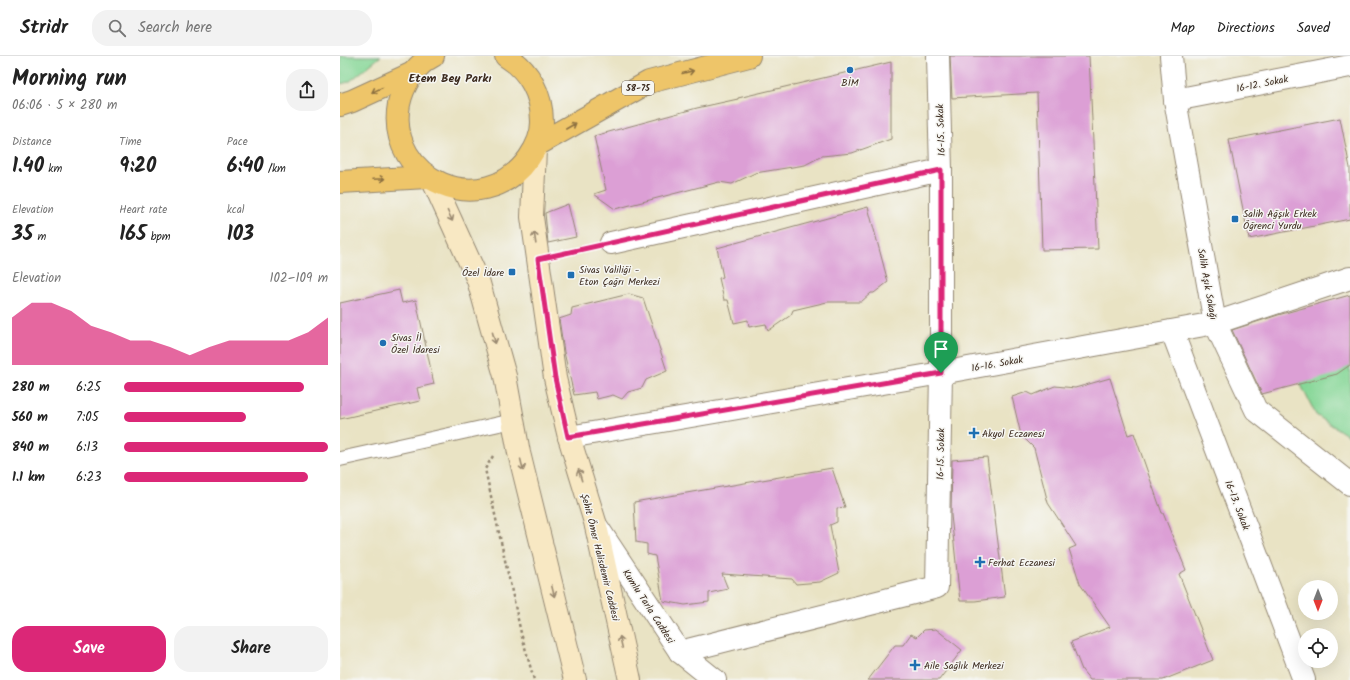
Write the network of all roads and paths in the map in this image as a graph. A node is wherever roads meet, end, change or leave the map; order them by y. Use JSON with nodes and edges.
{"nodes":[{"id":1,"x":433,"y":56,"type":"edge"},
{"id":2,"x":506,"y":56,"type":"edge"},
{"id":3,"x":749,"y":56,"type":"edge"},
{"id":4,"x":938,"y":56,"type":"edge"},
{"id":5,"x":1171,"y":56,"type":"edge"},
{"id":6,"x":1350,"y":66,"type":"edge"},
{"id":7,"x":413,"y":73,"type":"junction"},
{"id":8,"x":1175,"y":100,"type":"junction"},
{"id":9,"x":340,"y":105,"type":"edge"},
{"id":10,"x":536,"y":147,"type":"junction"},
{"id":11,"x":941,"y":170,"type":"junction"},
{"id":12,"x":430,"y":179,"type":"junction"},
{"id":13,"x":340,"y":182,"type":"edge"},
{"id":14,"x":611,"y":243,"type":"joint"},
{"id":15,"x":538,"y":259,"type":"junction"},
{"id":16,"x":1350,"y":278,"type":"edge"},
{"id":17,"x":1215,"y":324,"type":"junction"},
{"id":18,"x":1172,"y":331,"type":"junction"},
{"id":19,"x":941,"y":373,"type":"junction"},
{"id":20,"x":513,"y":421,"type":"junction"},
{"id":21,"x":568,"y":437,"type":"junction"},
{"id":22,"x":340,"y":459,"type":"edge"},
{"id":23,"x":1350,"y":484,"type":"edge"},
{"id":24,"x":595,"y":522,"type":"junction"},
{"id":25,"x":680,"y":652,"type":"junction"},
{"id":26,"x":534,"y":680,"type":"edge"},
{"id":27,"x":575,"y":680,"type":"edge"},
{"id":28,"x":630,"y":680,"type":"edge"},
{"id":29,"x":715,"y":680,"type":"edge"},
{"id":30,"x":1304,"y":680,"type":"edge"}],
"edges":[{"from":1,"to":7,"type":"main road"},
{"from":2,"to":10,"type":"main road"},
{"from":10,"to":3,"type":"main road","number":"58-75","one_way":true},
{"from":4,"to":11,"type":"street","name":"16-15. Sokak"},
{"from":5,"to":8,"type":"street","name":"Salih Aşık Sokağı"},
{"from":6,"to":8,"type":"street","name":"16-12. Sokak"},
{"from":7,"to":9,"type":"main road","one_way":true},
{"from":7,"to":12,"type":"main road"},
{"from":8,"to":17,"type":"street","name":"Salih Aşık Sokağı"},
{"from":10,"to":12,"type":"main road"},
{"from":15,"to":10,"type":"main road","name":"Şehit Ömer Halisdemir Caddesi","one_way":true},
{"from":11,"to":14,"type":"street"},
{"from":11,"to":19,"type":"street","name":"16-15. Sokak"},
{"from":13,"to":12,"type":"main road","one_way":true},
{"from":12,"to":20,"type":"main road","one_way":true},
{"from":14,"to":15,"type":"path"},
{"from":15,"to":21,"type":"main road","name":"Şehit Ömer Halisdemir Caddesi"},
{"from":16,"to":17,"type":"street","name":"16-16. Sokak"},
{"from":17,"to":18,"type":"street","name":"16-16. Sokak"},
{"from":17,"to":23,"type":"street","name":"Salih Aşık Sokağı"},
{"from":18,"to":19,"type":"street","name":"16-16. Sokak"},
{"from":18,"to":30,"type":"street","name":"16-13. Sokak"},
{"from":19,"to":21,"type":"street","name":"16-16. Sokak"},
{"from":19,"to":25,"type":"street","name":"16-15. Sokak"},
{"from":20,"to":22,"type":"lane"},
{"from":20,"to":26,"type":"path"},
{"from":20,"to":27,"type":"main road","one_way":true},
{"from":24,"to":21,"type":"main road","name":"Şehit Ömer Halisdemir Caddesi","one_way":true},
{"from":24,"to":25,"type":"street","name":"Kumlu Tarla Caddesi"},
{"from":28,"to":24,"type":"main road","name":"Şehit Ömer Halisdemir Caddesi","one_way":true},
{"from":25,"to":29,"type":"street","name":"Kumlu Tarla Caddesi"}]}
